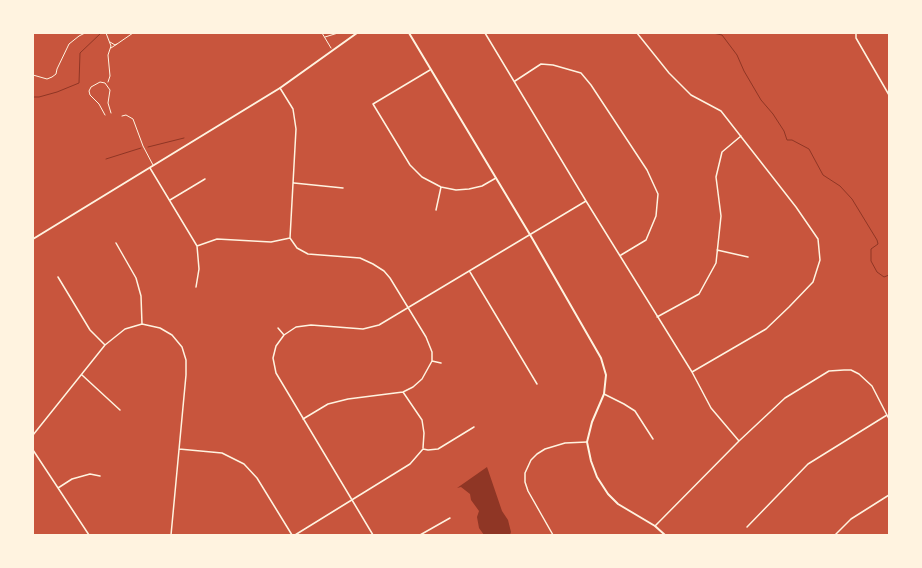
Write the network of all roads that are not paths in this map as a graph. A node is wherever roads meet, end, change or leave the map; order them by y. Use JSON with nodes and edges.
{"nodes":[{"id":1,"x":357,"y":33,"type":"edge"},
{"id":2,"x":409,"y":33,"type":"edge"},
{"id":3,"x":485,"y":33,"type":"edge"},
{"id":4,"x":637,"y":33,"type":"edge"},
{"id":5,"x":753,"y":33,"type":"edge"},
{"id":6,"x":759,"y":33,"type":"edge"},
{"id":7,"x":856,"y":33,"type":"edge"},
{"id":8,"x":431,"y":70,"type":"junction"},
{"id":9,"x":515,"y":81,"type":"junction"},
{"id":10,"x":280,"y":88,"type":"junction"},
{"id":11,"x":889,"y":95,"type":"edge"},
{"id":12,"x":111,"y":113,"type":"dead end"},
{"id":13,"x":104,"y":115,"type":"dead end"},
{"id":14,"x":122,"y":116,"type":"dead end"},
{"id":15,"x":741,"y":136,"type":"junction"},
{"id":16,"x":153,"y":166,"type":"junction"},
{"id":17,"x":150,"y":168,"type":"junction"},
{"id":18,"x":496,"y":178,"type":"junction"},
{"id":19,"x":205,"y":179,"type":"dead end"},
{"id":20,"x":294,"y":183,"type":"junction"},
{"id":21,"x":441,"y":187,"type":"junction"},
{"id":22,"x":343,"y":188,"type":"dead end"},
{"id":23,"x":170,"y":200,"type":"junction"},
{"id":24,"x":586,"y":201,"type":"junction"},
{"id":25,"x":436,"y":210,"type":"dead end"},
{"id":26,"x":530,"y":235,"type":"junction"},
{"id":27,"x":290,"y":238,"type":"junction"},
{"id":28,"x":33,"y":239,"type":"edge"},
{"id":29,"x":116,"y":243,"type":"dead end"},
{"id":30,"x":197,"y":246,"type":"junction"},
{"id":31,"x":717,"y":250,"type":"junction"},
{"id":32,"x":620,"y":256,"type":"junction"},
{"id":33,"x":748,"y":257,"type":"dead end"},
{"id":34,"x":470,"y":272,"type":"junction"},
{"id":35,"x":58,"y":277,"type":"dead end"},
{"id":36,"x":196,"y":287,"type":"dead end"},
{"id":37,"x":409,"y":308,"type":"junction"},
{"id":38,"x":657,"y":317,"type":"junction"},
{"id":39,"x":142,"y":324,"type":"junction"},
{"id":40,"x":278,"y":328,"type":"dead end"},
{"id":41,"x":284,"y":335,"type":"junction"},
{"id":42,"x":105,"y":345,"type":"junction"},
{"id":43,"x":432,"y":361,"type":"junction"},
{"id":44,"x":441,"y":363,"type":"dead end"},
{"id":45,"x":692,"y":372,"type":"junction"},
{"id":46,"x":82,"y":375,"type":"junction"},
{"id":47,"x":537,"y":384,"type":"dead end"},
{"id":48,"x":403,"y":392,"type":"junction"},
{"id":49,"x":604,"y":394,"type":"junction"},
{"id":50,"x":120,"y":410,"type":"dead end"},
{"id":51,"x":887,"y":415,"type":"junction"},
{"id":52,"x":303,"y":419,"type":"junction"},
{"id":53,"x":889,"y":419,"type":"edge"},
{"id":54,"x":474,"y":427,"type":"dead end"},
{"id":55,"x":33,"y":435,"type":"edge"},
{"id":56,"x":653,"y":439,"type":"dead end"},
{"id":57,"x":738,"y":440,"type":"junction"},
{"id":58,"x":587,"y":442,"type":"junction"},
{"id":59,"x":423,"y":448,"type":"junction"},
{"id":60,"x":179,"y":449,"type":"junction"},
{"id":61,"x":33,"y":450,"type":"edge"},
{"id":62,"x":100,"y":476,"type":"dead end"},
{"id":63,"x":58,"y":488,"type":"junction"},
{"id":64,"x":889,"y":495,"type":"edge"},
{"id":65,"x":351,"y":500,"type":"junction"},
{"id":66,"x":450,"y":518,"type":"dead end"},
{"id":67,"x":655,"y":526,"type":"junction"},
{"id":68,"x":747,"y":527,"type":"dead end"},
{"id":69,"x":89,"y":535,"type":"edge"},
{"id":70,"x":171,"y":535,"type":"edge"},
{"id":71,"x":292,"y":535,"type":"edge"},
{"id":72,"x":295,"y":535,"type":"edge"},
{"id":73,"x":373,"y":535,"type":"edge"},
{"id":74,"x":420,"y":535,"type":"edge"},
{"id":75,"x":553,"y":535,"type":"edge"},
{"id":76,"x":665,"y":535,"type":"edge"},
{"id":77,"x":835,"y":535,"type":"edge"}],
"edges":[{"from":1,"to":10,"type":"street"},
{"from":2,"to":8,"type":"street"},
{"from":3,"to":9,"type":"street"},
{"from":4,"to":15,"type":"street"},
{"from":5,"to":6,"type":"street"},
{"from":7,"to":11,"type":"street"},
{"from":8,"to":18,"type":"street"},
{"from":8,"to":21,"type":"street"},
{"from":9,"to":24,"type":"street"},
{"from":9,"to":32,"type":"street"},
{"from":10,"to":16,"type":"street"},
{"from":10,"to":20,"type":"street"},
{"from":12,"to":13,"type":"lane"},
{"from":14,"to":16,"type":"lane"},
{"from":15,"to":31,"type":"street"},
{"from":15,"to":45,"type":"street"},
{"from":16,"to":17,"type":"street"},
{"from":17,"to":23,"type":"street"},
{"from":17,"to":28,"type":"street"},
{"from":18,"to":21,"type":"street"},
{"from":18,"to":26,"type":"street"},
{"from":19,"to":23,"type":"street"},
{"from":20,"to":22,"type":"street"},
{"from":20,"to":27,"type":"street"},
{"from":21,"to":25,"type":"street"},
{"from":23,"to":30,"type":"street"},
{"from":24,"to":26,"type":"street"},
{"from":24,"to":32,"type":"street"},
{"from":26,"to":34,"type":"street"},
{"from":26,"to":49,"type":"street"},
{"from":27,"to":30,"type":"street"},
{"from":27,"to":37,"type":"street"},
{"from":29,"to":39,"type":"street"},
{"from":30,"to":36,"type":"street"},
{"from":31,"to":33,"type":"street"},
{"from":31,"to":38,"type":"street"},
{"from":32,"to":38,"type":"street"},
{"from":34,"to":37,"type":"street"},
{"from":34,"to":47,"type":"street"},
{"from":35,"to":42,"type":"street"},
{"from":37,"to":41,"type":"street"},
{"from":37,"to":43,"type":"street"},
{"from":38,"to":45,"type":"street"},
{"from":39,"to":42,"type":"street"},
{"from":39,"to":60,"type":"street"},
{"from":40,"to":41,"type":"street"},
{"from":41,"to":52,"type":"street"},
{"from":42,"to":46,"type":"street"},
{"from":43,"to":44,"type":"street"},
{"from":43,"to":48,"type":"street"},
{"from":45,"to":57,"type":"street"},
{"from":46,"to":50,"type":"street"},
{"from":46,"to":55,"type":"street"},
{"from":48,"to":52,"type":"street"},
{"from":48,"to":59,"type":"street"},
{"from":49,"to":56,"type":"street"},
{"from":49,"to":58,"type":"street"},
{"from":51,"to":53,"type":"street"},
{"from":51,"to":57,"type":"street"},
{"from":51,"to":68,"type":"street"},
{"from":52,"to":65,"type":"street"},
{"from":54,"to":59,"type":"street"},
{"from":57,"to":67,"type":"street"},
{"from":58,"to":67,"type":"street"},
{"from":58,"to":75,"type":"street"},
{"from":59,"to":65,"type":"street"},
{"from":60,"to":70,"type":"street"},
{"from":60,"to":71,"type":"street"},
{"from":61,"to":63,"type":"street"},
{"from":62,"to":63,"type":"street"},
{"from":63,"to":69,"type":"street"},
{"from":64,"to":77,"type":"street"},
{"from":65,"to":72,"type":"street"},
{"from":65,"to":73,"type":"street"},
{"from":66,"to":74,"type":"street"},
{"from":67,"to":76,"type":"street"}]}
